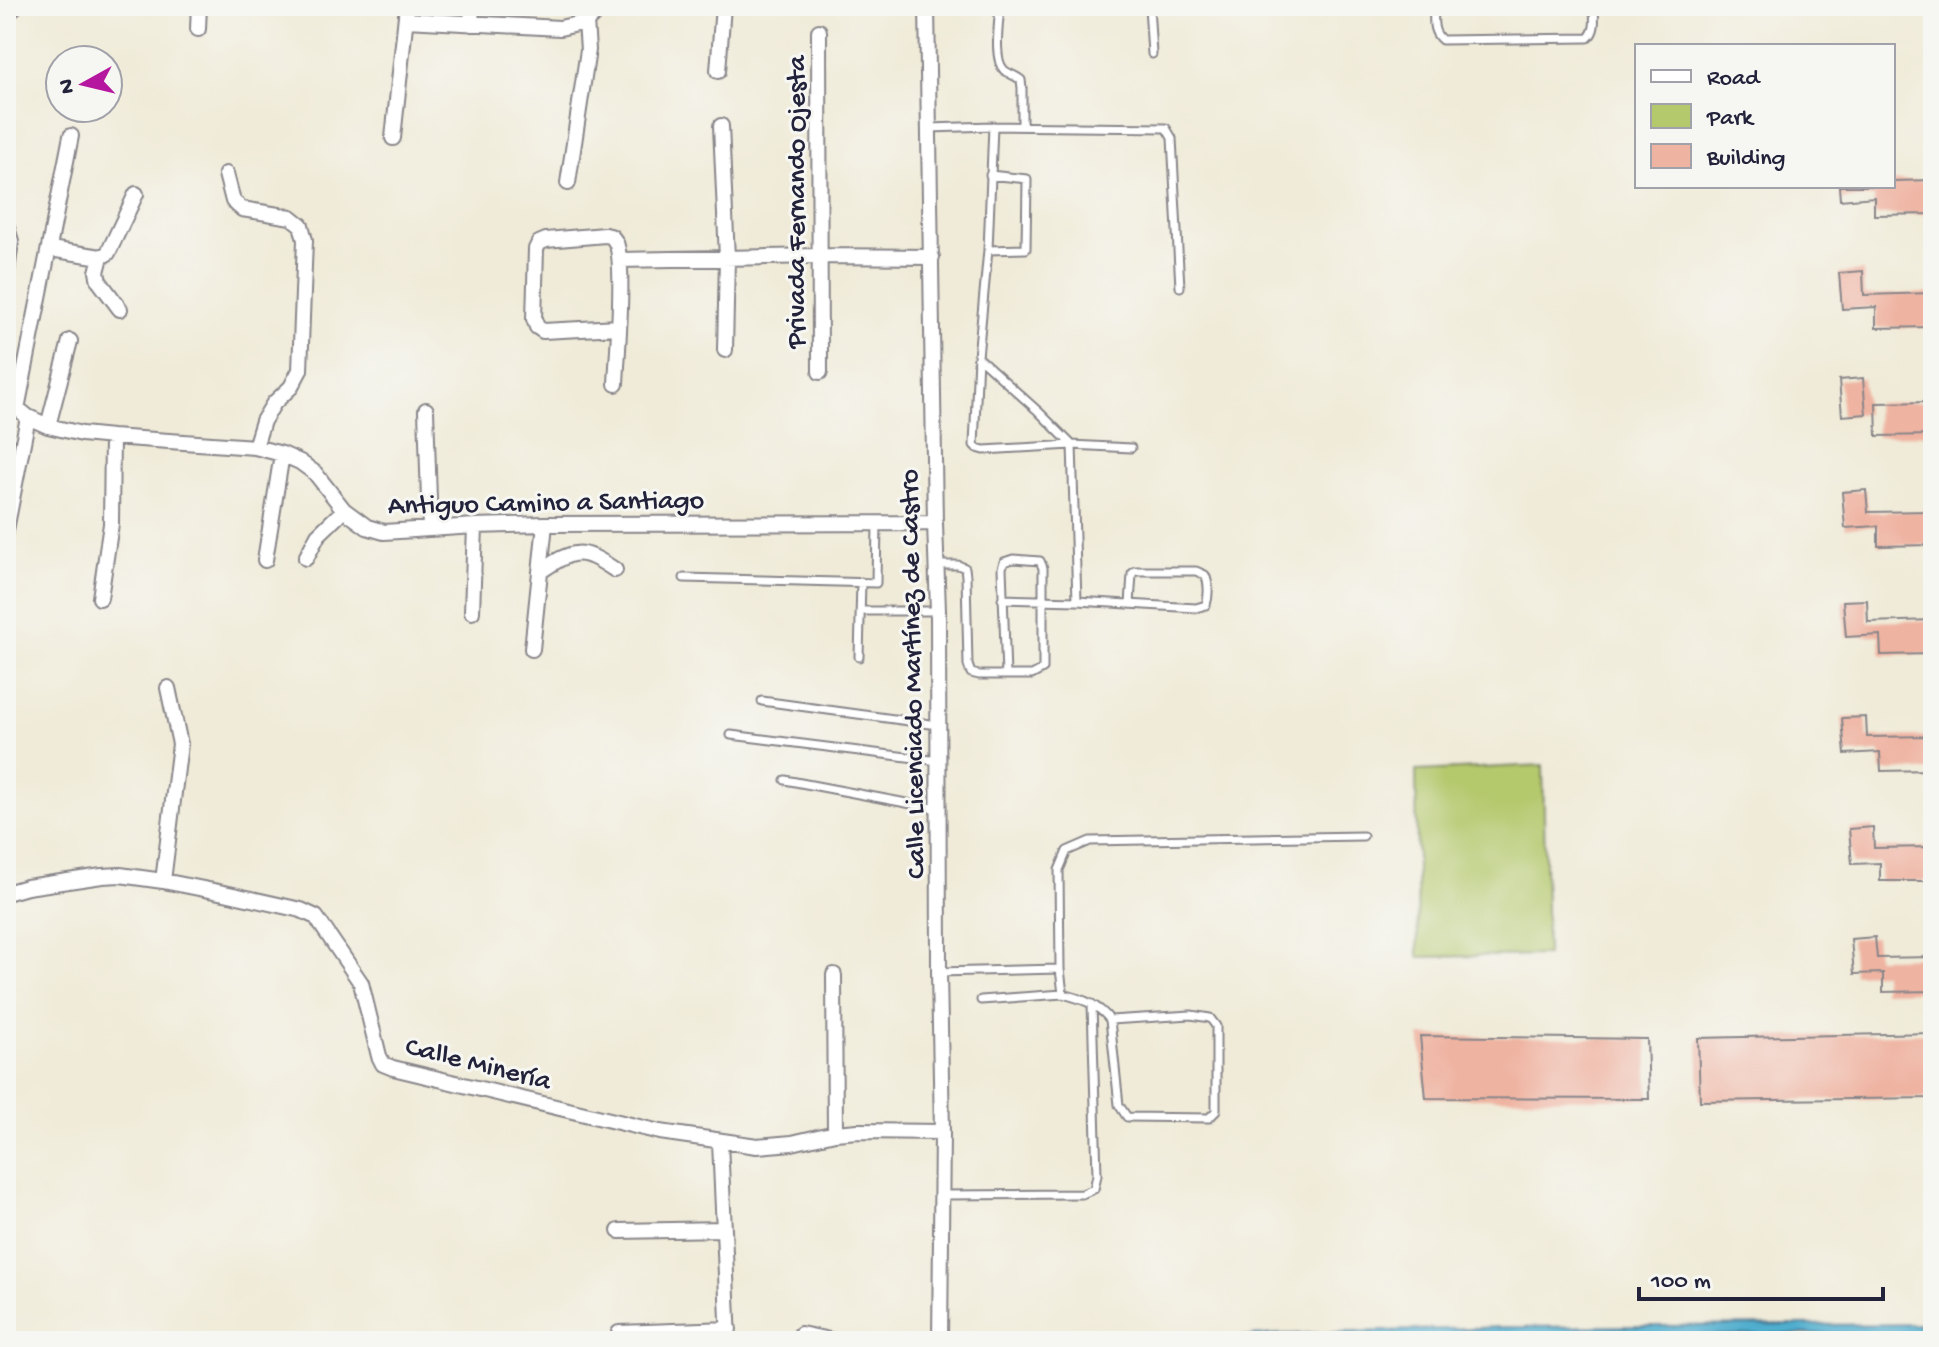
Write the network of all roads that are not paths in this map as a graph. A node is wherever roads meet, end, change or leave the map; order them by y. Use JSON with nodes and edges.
{"nodes":[{"id":1,"x":15,"y":6,"type":"edge"},
{"id":2,"x":199,"y":6,"type":"edge"},
{"id":3,"x":472,"y":6,"type":"edge"},
{"id":4,"x":603,"y":6,"type":"edge"},
{"id":5,"x":723,"y":6,"type":"edge"},
{"id":6,"x":927,"y":6,"type":"edge"},
{"id":7,"x":1000,"y":6,"type":"edge"},
{"id":8,"x":1149,"y":6,"type":"edge"},
{"id":9,"x":1434,"y":6,"type":"edge"},
{"id":10,"x":1594,"y":6,"type":"edge"},
{"id":11,"x":6,"y":13,"type":"edge"},
{"id":12,"x":406,"y":13,"type":"edge"},
{"id":13,"x":586,"y":22,"type":"junction"},
{"id":14,"x":471,"y":24,"type":"junction"},
{"id":15,"x":198,"y":29,"type":"dead end"},
{"id":16,"x":819,"y":31,"type":"dead end"},
{"id":17,"x":1152,"y":54,"type":"dead end"},
{"id":18,"x":718,"y":71,"type":"dead end"},
{"id":19,"x":721,"y":126,"type":"dead end"},
{"id":20,"x":993,"y":126,"type":"junction"},
{"id":21,"x":1022,"y":126,"type":"junction"},
{"id":22,"x":929,"y":128,"type":"junction"},
{"id":23,"x":71,"y":136,"type":"dead end"},
{"id":24,"x":393,"y":138,"type":"dead end"},
{"id":25,"x":226,"y":174,"type":"dead end"},
{"id":26,"x":990,"y":175,"type":"junction"},
{"id":27,"x":568,"y":183,"type":"dead end"},
{"id":28,"x":136,"y":194,"type":"dead end"},
{"id":29,"x":6,"y":225,"type":"edge"},
{"id":30,"x":50,"y":249,"type":"junction"},
{"id":31,"x":988,"y":250,"type":"junction"},
{"id":32,"x":820,"y":256,"type":"junction"},
{"id":33,"x":101,"y":257,"type":"junction"},
{"id":34,"x":932,"y":257,"type":"junction"},
{"id":35,"x":727,"y":258,"type":"junction"},
{"id":36,"x":620,"y":260,"type":"junction"},
{"id":37,"x":6,"y":278,"type":"edge"},
{"id":38,"x":1180,"y":287,"type":"dead end"},
{"id":39,"x":120,"y":309,"type":"dead end"},
{"id":40,"x":619,"y":327,"type":"junction"},
{"id":41,"x":70,"y":341,"type":"dead end"},
{"id":42,"x":725,"y":350,"type":"dead end"},
{"id":43,"x":978,"y":357,"type":"junction"},
{"id":44,"x":820,"y":372,"type":"dead end"},
{"id":45,"x":616,"y":384,"type":"dead end"},
{"id":46,"x":17,"y":408,"type":"edge"},
{"id":47,"x":426,"y":410,"type":"dead end"},
{"id":48,"x":48,"y":426,"type":"junction"},
{"id":49,"x":112,"y":437,"type":"junction"},
{"id":50,"x":1072,"y":445,"type":"junction"},
{"id":51,"x":255,"y":447,"type":"junction"},
{"id":52,"x":1131,"y":448,"type":"dead end"},
{"id":53,"x":282,"y":454,"type":"junction"},
{"id":54,"x":344,"y":510,"type":"junction"},
{"id":55,"x":935,"y":523,"type":"junction"},
{"id":56,"x":545,"y":524,"type":"junction"},
{"id":57,"x":877,"y":524,"type":"junction"},
{"id":58,"x":475,"y":526,"type":"junction"},
{"id":59,"x":430,"y":529,"type":"junction"},
{"id":60,"x":6,"y":530,"type":"edge"},
{"id":61,"x":306,"y":558,"type":"dead end"},
{"id":62,"x":265,"y":560,"type":"dead end"},
{"id":63,"x":936,"y":565,"type":"junction"},
{"id":64,"x":615,"y":570,"type":"dead end"},
{"id":65,"x":541,"y":571,"type":"junction"},
{"id":66,"x":684,"y":578,"type":"dead end"},
{"id":67,"x":861,"y":582,"type":"junction"},
{"id":68,"x":100,"y":598,"type":"dead end"},
{"id":69,"x":1002,"y":599,"type":"junction"},
{"id":70,"x":1043,"y":600,"type":"junction"},
{"id":71,"x":1077,"y":601,"type":"junction"},
{"id":72,"x":1130,"y":604,"type":"junction"},
{"id":73,"x":860,"y":611,"type":"junction"},
{"id":74,"x":938,"y":611,"type":"junction"},
{"id":75,"x":472,"y":612,"type":"dead end"},
{"id":76,"x":532,"y":649,"type":"dead end"},
{"id":77,"x":859,"y":657,"type":"dead end"},
{"id":78,"x":1006,"y":675,"type":"junction"},
{"id":79,"x":168,"y":688,"type":"dead end"},
{"id":80,"x":762,"y":701,"type":"dead end"},
{"id":81,"x":938,"y":725,"type":"junction"},
{"id":82,"x":731,"y":735,"type":"dead end"},
{"id":83,"x":939,"y":761,"type":"junction"},
{"id":84,"x":785,"y":780,"type":"dead end"},
{"id":85,"x":938,"y":809,"type":"junction"},
{"id":86,"x":1363,"y":836,"type":"dead end"},
{"id":87,"x":163,"y":881,"type":"junction"},
{"id":88,"x":6,"y":893,"type":"edge"},
{"id":89,"x":1060,"y":969,"type":"junction"},
{"id":90,"x":939,"y":972,"type":"junction"},
{"id":91,"x":834,"y":975,"type":"dead end"},
{"id":92,"x":1063,"y":994,"type":"junction"},
{"id":93,"x":981,"y":1000,"type":"dead end"},
{"id":94,"x":1092,"y":1004,"type":"junction"},
{"id":95,"x":1110,"y":1020,"type":"junction"},
{"id":96,"x":942,"y":1132,"type":"junction"},
{"id":97,"x":835,"y":1133,"type":"junction"},
{"id":98,"x":720,"y":1142,"type":"junction"},
{"id":99,"x":942,"y":1195,"type":"junction"},
{"id":100,"x":724,"y":1229,"type":"junction"},
{"id":101,"x":619,"y":1231,"type":"dead end"},
{"id":102,"x":619,"y":1333,"type":"dead end"},
{"id":103,"x":801,"y":1334,"type":"dead end"},
{"id":104,"x":729,"y":1335,"type":"edge"},
{"id":105,"x":834,"y":1341,"type":"edge"},
{"id":106,"x":940,"y":1341,"type":"edge"}],
"edges":[{"from":1,"to":11,"type":"street"},
{"from":2,"to":15,"type":"street"},
{"from":3,"to":14,"type":"street"},
{"from":4,"to":13,"type":"street"},
{"from":5,"to":18,"type":"street"},
{"from":6,"to":22,"type":"street","name":"Calle Licenciado Martínez de Castro"},
{"from":7,"to":21,"type":"lane"},
{"from":8,"to":17,"type":"lane"},
{"from":9,"to":10,"type":"lane"},
{"from":12,"to":14,"type":"street"},
{"from":12,"to":24,"type":"street"},
{"from":13,"to":14,"type":"street"},
{"from":13,"to":27,"type":"street"},
{"from":16,"to":32,"type":"street","name":"Privada Fernando Ojesta"},
{"from":19,"to":35,"type":"street"},
{"from":20,"to":21,"type":"lane"},
{"from":20,"to":22,"type":"lane"},
{"from":20,"to":26,"type":"lane"},
{"from":21,"to":38,"type":"lane"},
{"from":22,"to":34,"type":"street","name":"Calle Licenciado Martínez de Castro"},
{"from":23,"to":30,"type":"street"},
{"from":25,"to":51,"type":"street"},
{"from":26,"to":31,"type":"lane"},
{"from":26,"to":31,"type":"lane"},
{"from":28,"to":33,"type":"street"},
{"from":29,"to":37,"type":"street"},
{"from":30,"to":33,"type":"street"},
{"from":30,"to":46,"type":"street"},
{"from":31,"to":43,"type":"lane"},
{"from":32,"to":34,"type":"street"},
{"from":32,"to":35,"type":"street"},
{"from":32,"to":44,"type":"street","name":"Privada Fernando Ojesta"},
{"from":33,"to":39,"type":"street"},
{"from":34,"to":55,"type":"street","name":"Calle Licenciado Martínez de Castro"},
{"from":35,"to":36,"type":"street"},
{"from":35,"to":42,"type":"street"},
{"from":36,"to":40,"type":"street"},
{"from":36,"to":40,"type":"street"},
{"from":40,"to":45,"type":"street"},
{"from":41,"to":48,"type":"street"},
{"from":43,"to":50,"type":"lane"},
{"from":43,"to":50,"type":"lane"},
{"from":46,"to":48,"type":"street","name":"Antiguo Camino a Santiago"},
{"from":46,"to":60,"type":"street"},
{"from":47,"to":59,"type":"street"},
{"from":48,"to":49,"type":"street","name":"Antiguo Camino a Santiago"},
{"from":49,"to":51,"type":"street","name":"Antiguo Camino a Santiago"},
{"from":49,"to":68,"type":"street"},
{"from":50,"to":52,"type":"lane"},
{"from":50,"to":71,"type":"lane"},
{"from":51,"to":53,"type":"street","name":"Antiguo Camino a Santiago"},
{"from":53,"to":54,"type":"street","name":"Antiguo Camino a Santiago"},
{"from":53,"to":62,"type":"street"},
{"from":54,"to":59,"type":"street","name":"Antiguo Camino a Santiago"},
{"from":54,"to":61,"type":"street"},
{"from":55,"to":57,"type":"street","name":"Antiguo Camino a Santiago"},
{"from":55,"to":63,"type":"street","name":"Calle Licenciado Martínez de Castro"},
{"from":56,"to":57,"type":"street","name":"Antiguo Camino a Santiago"},
{"from":56,"to":58,"type":"street","name":"Antiguo Camino a Santiago"},
{"from":56,"to":65,"type":"street"},
{"from":57,"to":67,"type":"lane"},
{"from":58,"to":59,"type":"street","name":"Antiguo Camino a Santiago"},
{"from":58,"to":75,"type":"street"},
{"from":63,"to":74,"type":"street","name":"Calle Licenciado Martínez de Castro"},
{"from":63,"to":78,"type":"lane"},
{"from":64,"to":65,"type":"street"},
{"from":65,"to":76,"type":"street"},
{"from":66,"to":67,"type":"lane"},
{"from":67,"to":73,"type":"lane"},
{"from":69,"to":70,"type":"lane"},
{"from":69,"to":70,"type":"lane"},
{"from":69,"to":78,"type":"lane"},
{"from":70,"to":71,"type":"lane"},
{"from":70,"to":78,"type":"lane"},
{"from":71,"to":72,"type":"lane"},
{"from":72,"to":72,"type":"lane"},
{"from":73,"to":74,"type":"lane"},
{"from":73,"to":77,"type":"lane"},
{"from":74,"to":81,"type":"street","name":"Calle Licenciado Martínez de Castro"},
{"from":79,"to":87,"type":"street"},
{"from":80,"to":81,"type":"lane"},
{"from":81,"to":83,"type":"street","name":"Calle Licenciado Martínez de Castro"},
{"from":82,"to":83,"type":"lane"},
{"from":83,"to":85,"type":"street","name":"Calle Licenciado Martínez de Castro"},
{"from":84,"to":85,"type":"lane"},
{"from":85,"to":90,"type":"street","name":"Calle Licenciado Martínez de Castro"},
{"from":86,"to":89,"type":"lane"},
{"from":87,"to":88,"type":"street","name":"Calle Minería"},
{"from":87,"to":98,"type":"street","name":"Calle Minería"},
{"from":89,"to":90,"type":"lane"},
{"from":89,"to":92,"type":"lane"},
{"from":90,"to":96,"type":"street","name":"Calle Licenciado Martínez de Castro"},
{"from":91,"to":97,"type":"street"},
{"from":92,"to":93,"type":"lane"},
{"from":92,"to":94,"type":"lane"},
{"from":94,"to":95,"type":"lane"},
{"from":94,"to":99,"type":"lane"},
{"from":95,"to":95,"type":"lane"},
{"from":96,"to":97,"type":"street","name":"Calle Minería"},
{"from":96,"to":99,"type":"street","name":"Calle Licenciado Martínez de Castro"},
{"from":97,"to":98,"type":"street","name":"Calle Minería"},
{"from":98,"to":100,"type":"street"},
{"from":99,"to":106,"type":"street","name":"Calle Licenciado Martínez de Castro"},
{"from":100,"to":101,"type":"street"},
{"from":100,"to":104,"type":"street"},
{"from":102,"to":104,"type":"street"},
{"from":103,"to":105,"type":"street"}]}
